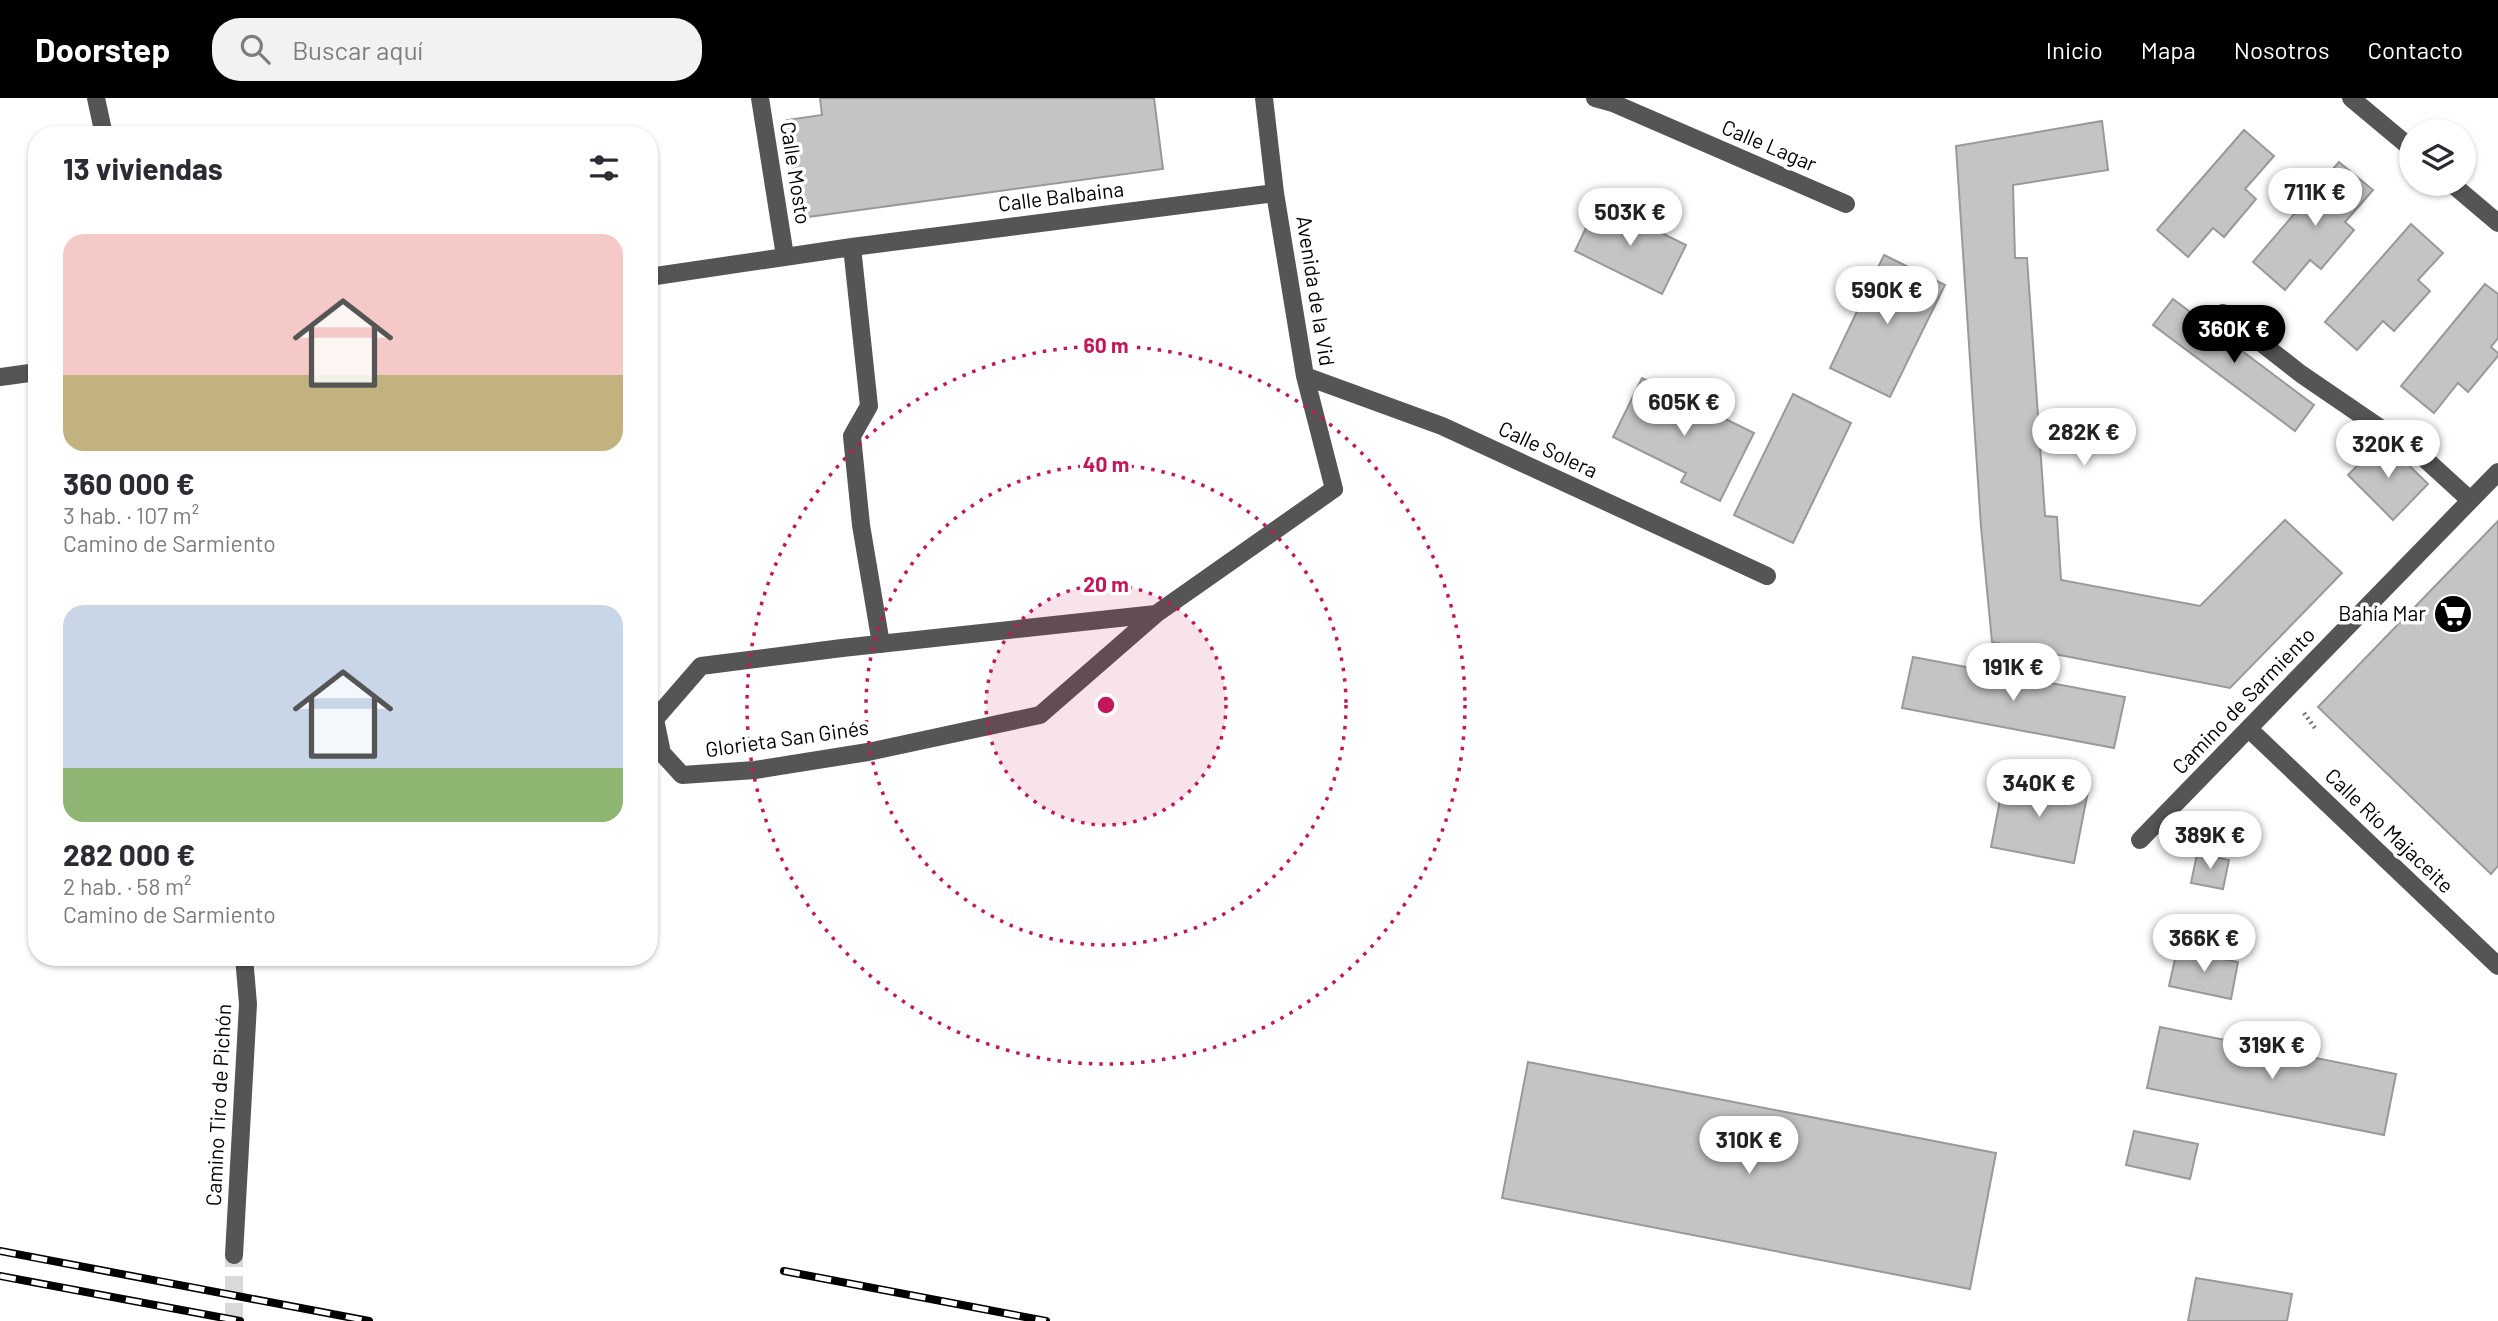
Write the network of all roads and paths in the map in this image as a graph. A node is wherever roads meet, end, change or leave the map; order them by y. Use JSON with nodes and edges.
{"nodes":[{"id":1,"x":96,"y":98,"type":"edge"},
{"id":2,"x":760,"y":98,"type":"edge"},
{"id":3,"x":1264,"y":98,"type":"edge"},
{"id":4,"x":1595,"y":98,"type":"edge"},
{"id":5,"x":2351,"y":98,"type":"edge"},
{"id":6,"x":102,"y":126,"type":"edge"},
{"id":7,"x":2399,"y":138,"type":"edge"},
{"id":8,"x":1275,"y":193,"type":"junction"},
{"id":9,"x":2466,"y":196,"type":"edge"},
{"id":10,"x":1846,"y":204,"type":"dead end"},
{"id":11,"x":2498,"y":223,"type":"edge"},
{"id":12,"x":852,"y":247,"type":"junction"},
{"id":13,"x":785,"y":256,"type":"junction"},
{"id":14,"x":658,"y":276,"type":"edge"},
{"id":15,"x":2223,"y":313,"type":"dead end"},
{"id":16,"x":28,"y":373,"type":"edge"},
{"id":17,"x":1305,"y":376,"type":"junction"},
{"id":18,"x":0,"y":377,"type":"edge"},
{"id":19,"x":2498,"y":472,"type":"edge"},
{"id":20,"x":1334,"y":489,"type":"joint"},
{"id":21,"x":2470,"y":500,"type":"junction"},
{"id":22,"x":1766,"y":576,"type":"dead end"},
{"id":23,"x":1156,"y":614,"type":"junction"},
{"id":24,"x":881,"y":644,"type":"junction"},
{"id":25,"x":658,"y":716,"type":"edge"},
{"id":26,"x":2249,"y":729,"type":"junction"},
{"id":27,"x":658,"y":734,"type":"edge"},
{"id":28,"x":2140,"y":840,"type":"dead end"},
{"id":29,"x":245,"y":966,"type":"edge"},
{"id":30,"x":2498,"y":966,"type":"edge"},
{"id":31,"x":234,"y":1255,"type":"tunnel mouth"}],
"edges":[{"from":1,"to":6,"type":"street"},
{"from":2,"to":13,"type":"street","name":"Calle Mosto"},
{"from":3,"to":8,"type":"street","name":"Avenida de la Vid"},
{"from":4,"to":10,"type":"street","name":"Calle Lagar"},
{"from":5,"to":7,"type":"street"},
{"from":8,"to":12,"type":"street","name":"Calle Balbaina"},
{"from":8,"to":17,"type":"street","name":"Avenida de la Vid"},
{"from":9,"to":11,"type":"street"},
{"from":12,"to":13,"type":"street","name":"Calle Balbaina"},
{"from":12,"to":24,"type":"street"},
{"from":13,"to":14,"type":"street","name":"Calle Balbaina"},
{"from":15,"to":21,"type":"street"},
{"from":16,"to":18,"type":"street"},
{"from":17,"to":20,"type":"street","name":"Avenida de la Vid"},
{"from":17,"to":22,"type":"street","name":"Calle Solera"},
{"from":19,"to":21,"type":"street","name":"Camino de Sarmiento"},
{"from":20,"to":23,"type":"street","name":"Glorieta San Ginés"},
{"from":21,"to":26,"type":"street","name":"Camino de Sarmiento"},
{"from":23,"to":24,"type":"street","name":"Glorieta San Ginés"},
{"from":23,"to":27,"type":"street","name":"Glorieta San Ginés"},
{"from":24,"to":25,"type":"street","name":"Glorieta San Ginés"},
{"from":26,"to":28,"type":"street","name":"Camino de Sarmiento"},
{"from":26,"to":30,"type":"street","name":"Calle Río Majaceite"},
{"from":29,"to":31,"type":"street","name":"Camino Tiro de Pichón"}]}
